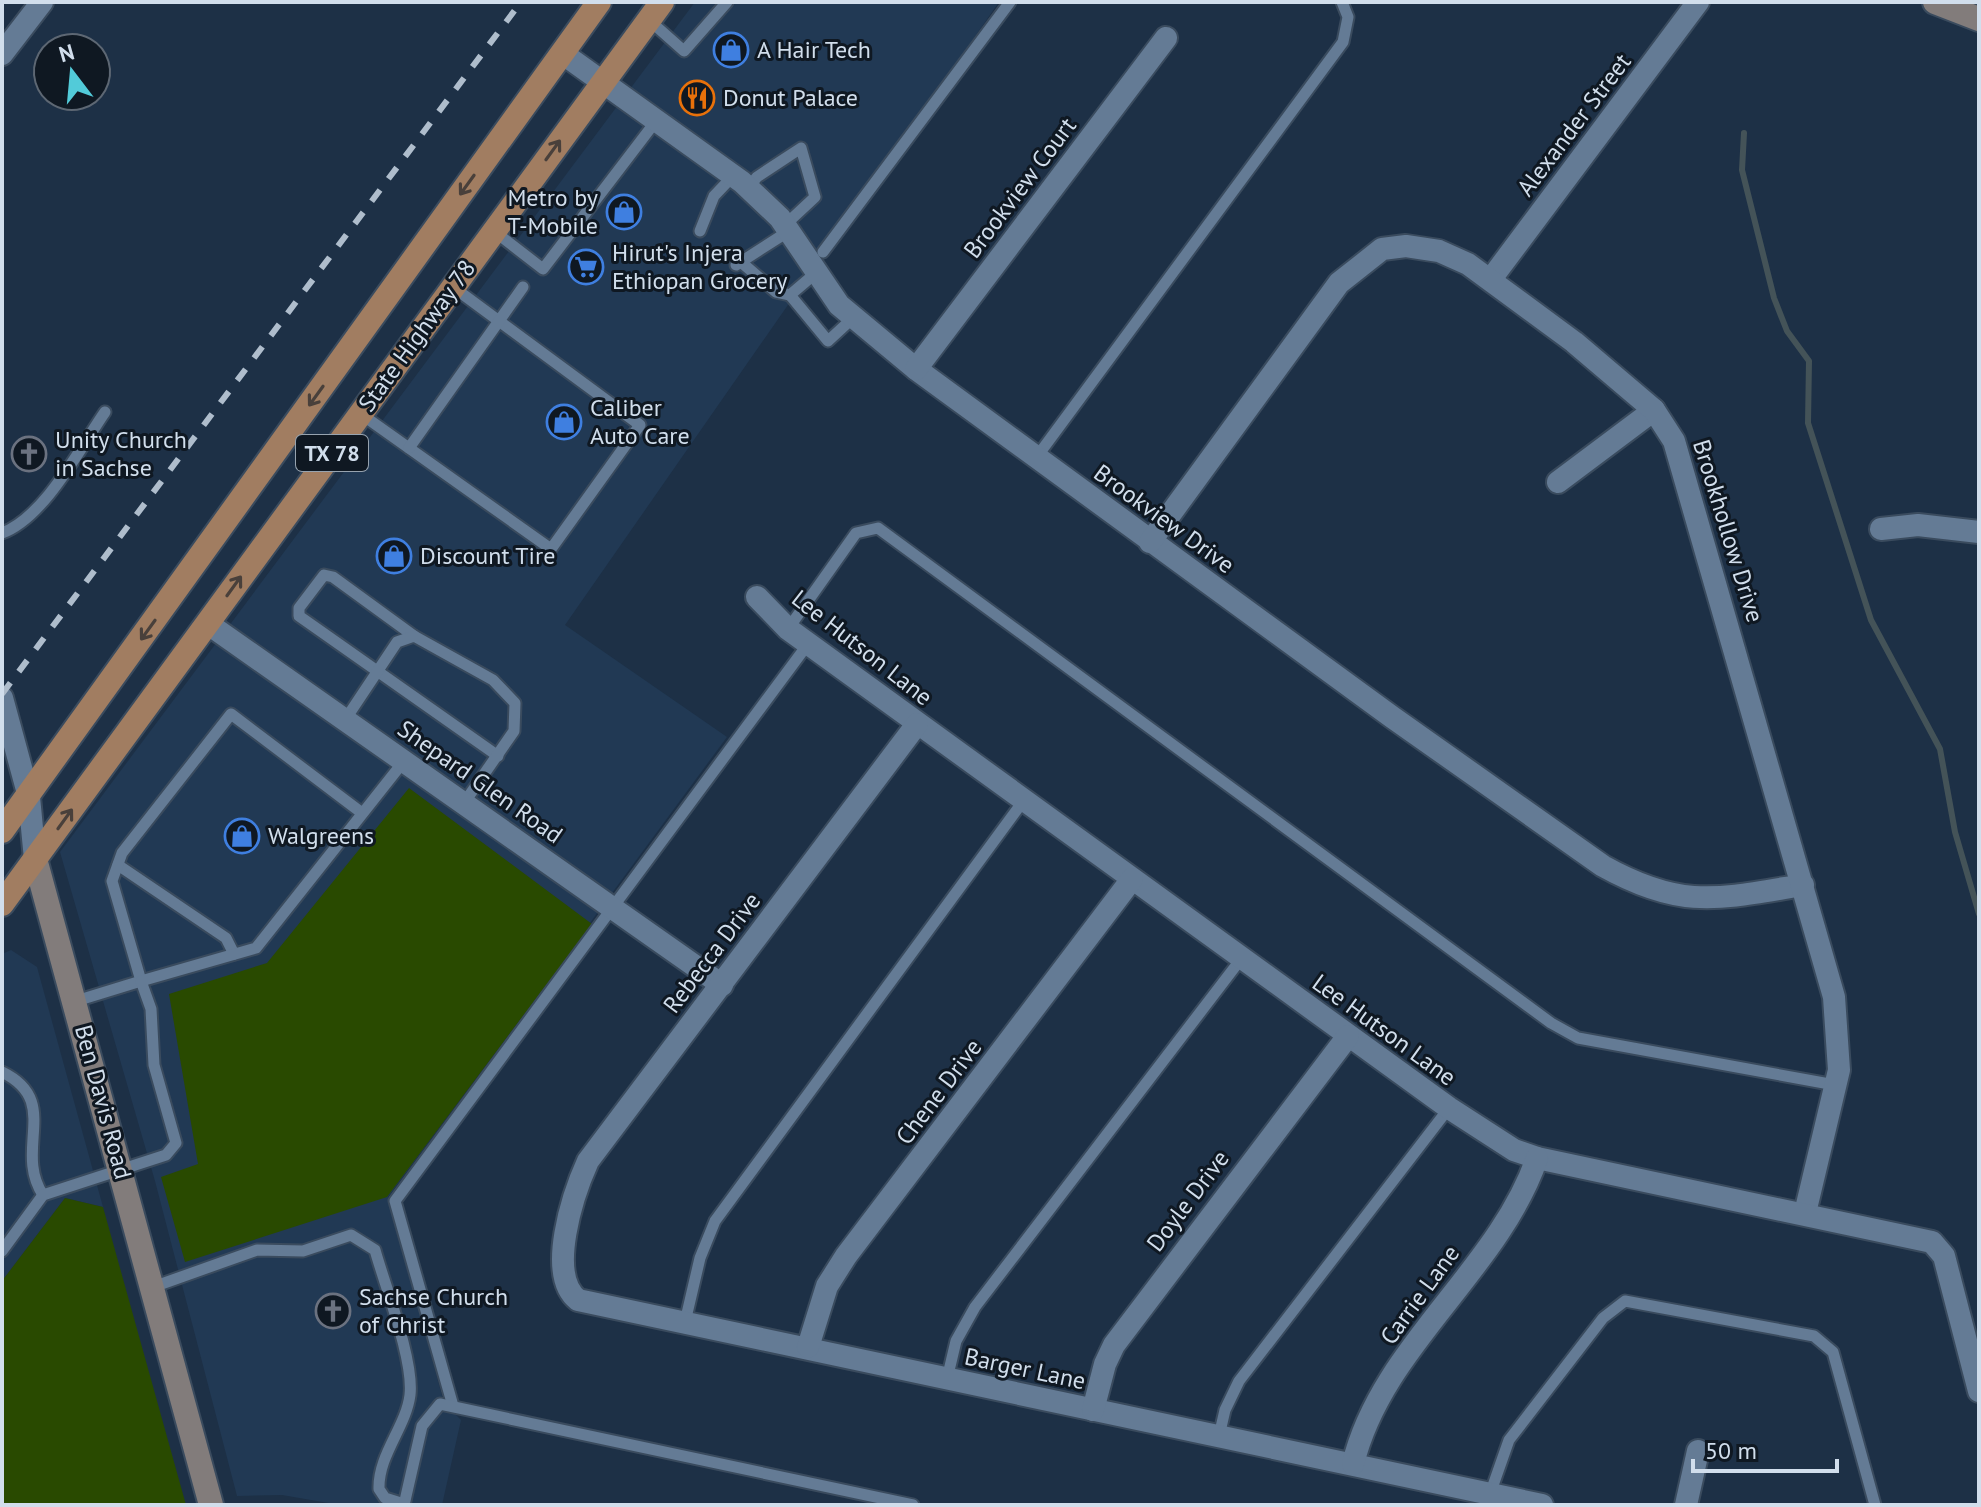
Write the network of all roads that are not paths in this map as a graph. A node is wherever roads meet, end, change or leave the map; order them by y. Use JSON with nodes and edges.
{"nodes":[{"id":1,"x":42,"y":2,"type":"edge"},
{"id":2,"x":599,"y":2,"type":"edge"},
{"id":3,"x":727,"y":2,"type":"edge"},
{"id":4,"x":1010,"y":2,"type":"edge"},
{"id":5,"x":1342,"y":2,"type":"edge"},
{"id":6,"x":1698,"y":2,"type":"edge"},
{"id":7,"x":1935,"y":2,"type":"edge"},
{"id":8,"x":656,"y":11,"type":"edge"},
{"id":9,"x":1979,"y":19,"type":"edge"},
{"id":10,"x":1166,"y":38,"type":"dead end"},
{"id":11,"x":562,"y":53,"type":"junction"},
{"id":12,"x":2,"y":54,"type":"edge"},
{"id":13,"x":602,"y":83,"type":"junction"},
{"id":14,"x":656,"y":121,"type":"junction"},
{"id":15,"x":741,"y":182,"type":"junction"},
{"id":16,"x":787,"y":228,"type":"junction"},
{"id":17,"x":494,"y":231,"type":"junction"},
{"id":18,"x":700,"y":231,"type":"dead end"},
{"id":19,"x":820,"y":262,"type":"junction"},
{"id":20,"x":1491,"y":279,"type":"junction"},
{"id":21,"x":453,"y":287,"type":"junction"},
{"id":22,"x":523,"y":287,"type":"dead end"},
{"id":23,"x":790,"y":295,"type":"junction"},
{"id":24,"x":854,"y":317,"type":"junction"},
{"id":25,"x":499,"y":321,"type":"junction"},
{"id":26,"x":916,"y":369,"type":"junction"},
{"id":27,"x":1654,"y":410,"type":"junction"},
{"id":28,"x":105,"y":412,"type":"dead end"},
{"id":29,"x":360,"y":413,"type":"junction"},
{"id":30,"x":409,"y":448,"type":"junction"},
{"id":31,"x":1036,"y":458,"type":"junction"},
{"id":32,"x":1558,"y":482,"type":"dead end"},
{"id":33,"x":1881,"y":529,"type":"dead end"},
{"id":34,"x":1979,"y":532,"type":"edge"},
{"id":35,"x":2,"y":533,"type":"edge"},
{"id":36,"x":1150,"y":542,"type":"junction"},
{"id":37,"x":757,"y":597,"type":"dead end"},
{"id":38,"x":207,"y":623,"type":"junction"},
{"id":39,"x":788,"y":629,"type":"junction"},
{"id":40,"x":414,"y":636,"type":"junction"},
{"id":41,"x":808,"y":644,"type":"junction"},
{"id":42,"x":378,"y":670,"type":"junction"},
{"id":43,"x":2,"y":698,"type":"edge"},
{"id":44,"x":345,"y":720,"type":"junction"},
{"id":45,"x":917,"y":724,"type":"junction"},
{"id":46,"x":498,"y":756,"type":"junction"},
{"id":47,"x":404,"y":761,"type":"junction"},
{"id":48,"x":29,"y":797,"type":"junction"},
{"id":49,"x":1024,"y":800,"type":"junction"},
{"id":50,"x":464,"y":803,"type":"junction"},
{"id":51,"x":362,"y":813,"type":"junction"},
{"id":52,"x":2,"y":831,"type":"edge"},
{"id":53,"x":35,"y":859,"type":"junction"},
{"id":54,"x":118,"y":865,"type":"junction"},
{"id":55,"x":1132,"y":879,"type":"junction"},
{"id":56,"x":1803,"y":885,"type":"junction"},
{"id":57,"x":2,"y":904,"type":"edge"},
{"id":58,"x":613,"y":907,"type":"junction"},
{"id":59,"x":234,"y":954,"type":"junction"},
{"id":60,"x":1241,"y":959,"type":"junction"},
{"id":61,"x":141,"y":981,"type":"junction"},
{"id":62,"x":722,"y":985,"type":"junction"},
{"id":63,"x":76,"y":1001,"type":"junction"},
{"id":64,"x":1348,"y":1036,"type":"junction"},
{"id":65,"x":2,"y":1072,"type":"edge"},
{"id":66,"x":1835,"y":1085,"type":"junction"},
{"id":67,"x":1449,"y":1108,"type":"junction"},
{"id":68,"x":1537,"y":1158,"type":"junction"},
{"id":69,"x":122,"y":1170,"type":"junction"},
{"id":70,"x":43,"y":1195,"type":"junction"},
{"id":71,"x":1805,"y":1213,"type":"junction"},
{"id":72,"x":569,"y":1224,"type":"joint"},
{"id":73,"x":2,"y":1251,"type":"edge"},
{"id":74,"x":153,"y":1287,"type":"junction"},
{"id":75,"x":685,"y":1322,"type":"junction"},
{"id":76,"x":808,"y":1347,"type":"junction"},
{"id":77,"x":947,"y":1379,"type":"junction"},
{"id":78,"x":1979,"y":1391,"type":"edge"},
{"id":79,"x":453,"y":1406,"type":"junction"},
{"id":80,"x":1093,"y":1410,"type":"junction"},
{"id":81,"x":1219,"y":1436,"type":"junction"},
{"id":82,"x":1698,"y":1451,"type":"dead end"},
{"id":83,"x":1353,"y":1464,"type":"junction"},
{"id":84,"x":1501,"y":1499,"type":"edge"},
{"id":85,"x":404,"y":1504,"type":"edge"},
{"id":86,"x":211,"y":1505,"type":"edge"},
{"id":87,"x":913,"y":1505,"type":"edge"},
{"id":88,"x":1542,"y":1505,"type":"edge"},
{"id":89,"x":1686,"y":1505,"type":"edge"},
{"id":90,"x":1875,"y":1505,"type":"edge"}],
"edges":[{"from":1,"to":12,"type":"street"},
{"from":2,"to":11,"type":"main road","name":"State Highway 78","number":"TX 78"},
{"from":3,"to":8,"type":"lane"},
{"from":4,"to":19,"type":"lane"},
{"from":5,"to":31,"type":"lane"},
{"from":6,"to":20,"type":"street","name":"Alexander Street"},
{"from":7,"to":9,"type":"street"},
{"from":8,"to":13,"type":"main road","name":"State Highway 78","number":"TX 78"},
{"from":10,"to":26,"type":"street","name":"Brookview Court"},
{"from":11,"to":13,"type":"street","name":"Brookview Drive"},
{"from":11,"to":48,"type":"main road","name":"State Highway 78","number":"TX 78","one_way":true},
{"from":13,"to":14,"type":"street","name":"Brookview Drive"},
{"from":17,"to":13,"type":"main road","name":"State Highway 78","number":"TX 78","one_way":true},
{"from":14,"to":15,"type":"street","name":"Brookview Drive"},
{"from":14,"to":17,"type":"lane"},
{"from":15,"to":16,"type":"street","name":"Brookview Drive"},
{"from":15,"to":16,"type":"lane"},
{"from":15,"to":18,"type":"lane"},
{"from":16,"to":19,"type":"street","name":"Brookview Drive"},
{"from":16,"to":23,"type":"lane"},
{"from":17,"to":21,"type":"main road","name":"State Highway 78","number":"TX 78"},
{"from":19,"to":23,"type":"lane"},
{"from":19,"to":24,"type":"street","name":"Brookview Drive"},
{"from":20,"to":27,"type":"street","name":"Brookhollow Drive"},
{"from":20,"to":36,"type":"street","name":"Brookhollow Drive"},
{"from":21,"to":25,"type":"lane"},
{"from":21,"to":29,"type":"main road","name":"State Highway 78","number":"TX 78"},
{"from":22,"to":25,"type":"lane"},
{"from":23,"to":24,"type":"lane"},
{"from":24,"to":26,"type":"street","name":"Brookview Drive"},
{"from":25,"to":30,"type":"lane"},
{"from":25,"to":30,"type":"lane"},
{"from":26,"to":31,"type":"street","name":"Brookview Drive"},
{"from":27,"to":32,"type":"street"},
{"from":27,"to":56,"type":"street","name":"Brookhollow Drive"},
{"from":28,"to":35,"type":"lane"},
{"from":29,"to":30,"type":"lane"},
{"from":38,"to":29,"type":"main road","name":"State Highway 78","number":"TX 78","one_way":true},
{"from":31,"to":36,"type":"street","name":"Brookview Drive"},
{"from":33,"to":34,"type":"street"},
{"from":36,"to":56,"type":"street","name":"Brookview Drive"},
{"from":37,"to":39,"type":"street","name":"Lee Hutson Lane"},
{"from":38,"to":44,"type":"street","name":"Shepard Glen Road"},
{"from":53,"to":38,"type":"main road","name":"State Highway 78","number":"TX 78","one_way":true},
{"from":39,"to":41,"type":"street","name":"Lee Hutson Lane"},
{"from":39,"to":66,"type":"lane"},
{"from":40,"to":42,"type":"lane"},
{"from":40,"to":42,"type":"lane"},
{"from":40,"to":46,"type":"lane"},
{"from":41,"to":45,"type":"street","name":"Lee Hutson Lane"},
{"from":41,"to":58,"type":"lane"},
{"from":42,"to":44,"type":"lane"},
{"from":42,"to":46,"type":"lane"},
{"from":43,"to":48,"type":"street","name":"Ben Davis Road"},
{"from":44,"to":47,"type":"street","name":"Shepard Glen Road"},
{"from":45,"to":49,"type":"street","name":"Lee Hutson Lane"},
{"from":45,"to":62,"type":"street","name":"Rebecca Drive"},
{"from":46,"to":50,"type":"lane"},
{"from":47,"to":50,"type":"street","name":"Shepard Glen Road"},
{"from":47,"to":51,"type":"lane"},
{"from":48,"to":52,"type":"main road","name":"State Highway 78","number":"TX 78"},
{"from":48,"to":53,"type":"street","name":"Ben Davis Road"},
{"from":49,"to":55,"type":"street","name":"Lee Hutson Lane"},
{"from":49,"to":75,"type":"lane"},
{"from":50,"to":58,"type":"street","name":"Shepard Glen Road"},
{"from":51,"to":54,"type":"lane"},
{"from":51,"to":59,"type":"lane"},
{"from":53,"to":57,"type":"main road","name":"State Highway 78","number":"TX 78"},
{"from":53,"to":63,"type":"street","name":"Ben Davis Road"},
{"from":54,"to":59,"type":"lane"},
{"from":54,"to":61,"type":"lane"},
{"from":55,"to":60,"type":"street","name":"Lee Hutson Lane"},
{"from":55,"to":76,"type":"street","name":"Chene Drive"},
{"from":56,"to":66,"type":"street","name":"Brookhollow Drive"},
{"from":58,"to":62,"type":"street","name":"Shepard Glen Road"},
{"from":58,"to":79,"type":"lane"},
{"from":59,"to":61,"type":"lane"},
{"from":60,"to":64,"type":"street","name":"Lee Hutson Lane"},
{"from":60,"to":77,"type":"lane"},
{"from":61,"to":63,"type":"lane"},
{"from":61,"to":69,"type":"lane"},
{"from":62,"to":72,"type":"street","name":"Rebecca Drive"},
{"from":63,"to":69,"type":"street","name":"Ben Davis Road"},
{"from":64,"to":67,"type":"street","name":"Lee Hutson Lane"},
{"from":64,"to":80,"type":"street","name":"Doyle Drive"},
{"from":65,"to":70,"type":"lane"},
{"from":66,"to":71,"type":"street","name":"Brookhollow Drive"},
{"from":67,"to":68,"type":"street","name":"Lee Hutson Lane"},
{"from":67,"to":81,"type":"lane"},
{"from":68,"to":71,"type":"street","name":"Lee Hutson Lane"},
{"from":68,"to":83,"type":"street","name":"Carrie Lane"},
{"from":69,"to":70,"type":"lane"},
{"from":69,"to":74,"type":"street","name":"Ben Davis Road"},
{"from":70,"to":73,"type":"lane"},
{"from":71,"to":78,"type":"street","name":"Lee Hutson Lane"},
{"from":72,"to":75,"type":"street","name":"Barger Lane"},
{"from":74,"to":85,"type":"lane"},
{"from":74,"to":86,"type":"street","name":"Ben Davis Road"},
{"from":75,"to":76,"type":"street","name":"Barger Lane"},
{"from":76,"to":77,"type":"street","name":"Barger Lane"},
{"from":77,"to":80,"type":"street","name":"Barger Lane"},
{"from":79,"to":85,"type":"lane"},
{"from":79,"to":87,"type":"lane"},
{"from":80,"to":81,"type":"street","name":"Barger Lane"},
{"from":81,"to":83,"type":"street","name":"Barger Lane"},
{"from":82,"to":89,"type":"street"},
{"from":83,"to":84,"type":"street","name":"Barger Lane"},
{"from":84,"to":88,"type":"street","name":"Barger Lane"},
{"from":84,"to":90,"type":"lane"}]}
